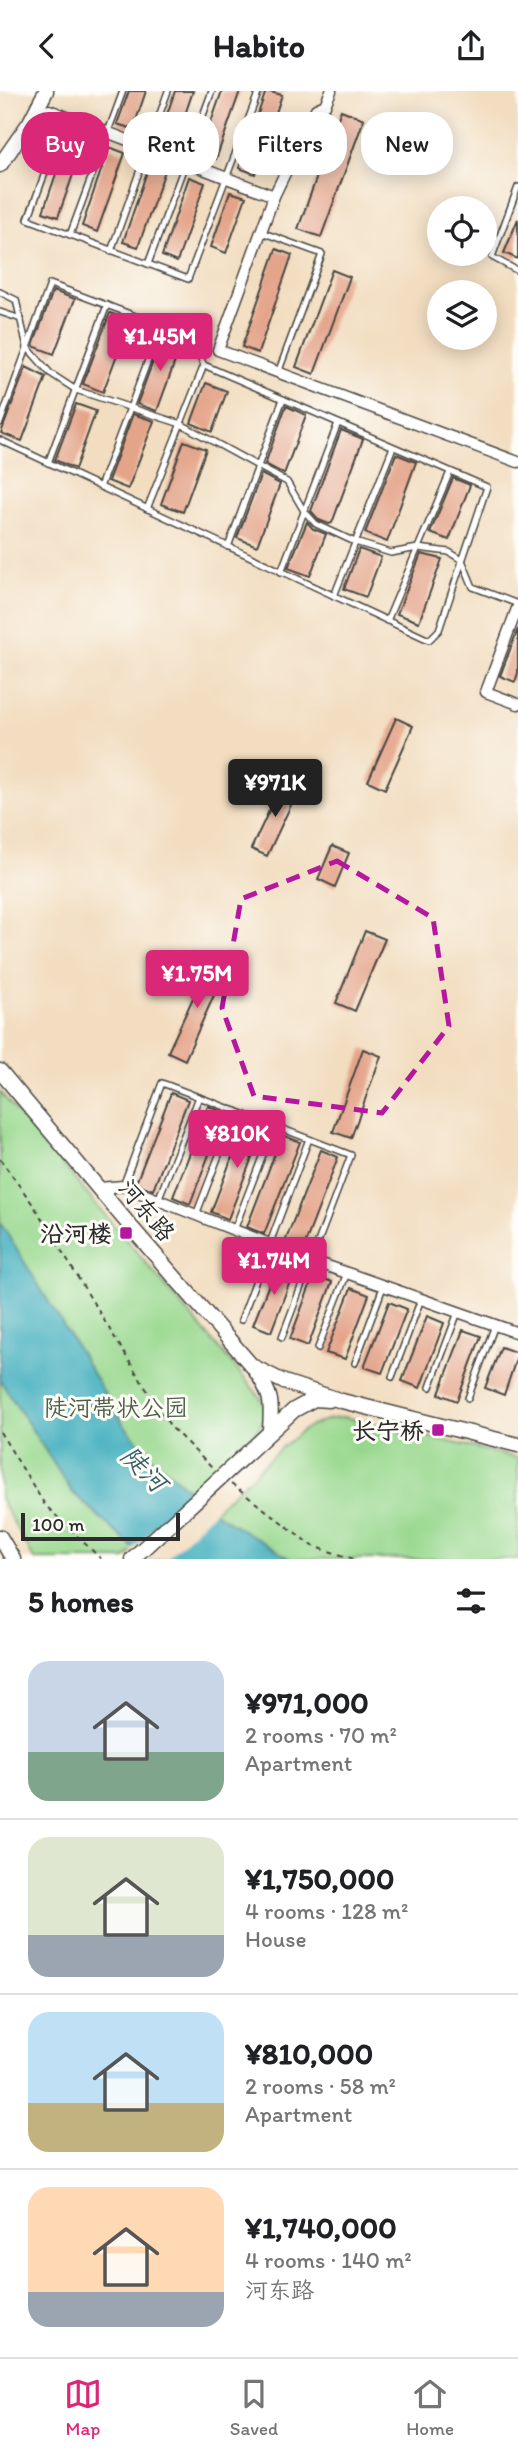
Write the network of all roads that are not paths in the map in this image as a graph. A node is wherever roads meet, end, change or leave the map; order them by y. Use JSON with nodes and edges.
{"nodes":[{"id":1,"x":46,"y":91,"type":"edge"},
{"id":2,"x":123,"y":91,"type":"edge"},
{"id":3,"x":168,"y":91,"type":"edge"},
{"id":4,"x":212,"y":91,"type":"edge"},
{"id":5,"x":259,"y":91,"type":"edge"},
{"id":6,"x":331,"y":91,"type":"edge"},
{"id":7,"x":49,"y":110,"type":"dead end"},
{"id":8,"x":55,"y":112,"type":"edge"},
{"id":9,"x":160,"y":112,"type":"edge"},
{"id":10,"x":204,"y":112,"type":"edge"},
{"id":11,"x":109,"y":129,"type":"edge"},
{"id":12,"x":0,"y":165,"type":"edge"},
{"id":13,"x":219,"y":174,"type":"edge"},
{"id":14,"x":44,"y":175,"type":"edge"},
{"id":15,"x":93,"y":175,"type":"edge"},
{"id":16,"x":138,"y":175,"type":"edge"},
{"id":17,"x":181,"y":175,"type":"edge"},
{"id":18,"x":227,"y":177,"type":"junction"},
{"id":19,"x":518,"y":187,"type":"edge"},
{"id":20,"x":274,"y":196,"type":"junction"},
{"id":21,"x":261,"y":232,"type":"junction"},
{"id":22,"x":71,"y":235,"type":"junction"},
{"id":23,"x":111,"y":251,"type":"junction"},
{"id":24,"x":148,"y":264,"type":"junction"},
{"id":25,"x":518,"y":271,"type":"edge"},
{"id":26,"x":0,"y":292,"type":"edge"},
{"id":27,"x":107,"y":305,"type":"junction"},
{"id":28,"x":0,"y":312,"type":"edge"},
{"id":29,"x":21,"y":319,"type":"junction"},
{"id":30,"x":161,"y":326,"type":"junction"},
{"id":31,"x":27,"y":347,"type":"junction"},
{"id":32,"x":204,"y":365,"type":"junction"},
{"id":33,"x":278,"y":373,"type":"junction"},
{"id":34,"x":76,"y":390,"type":"junction"},
{"id":35,"x":282,"y":399,"type":"junction"},
{"id":36,"x":130,"y":408,"type":"junction"},
{"id":37,"x":0,"y":423,"type":"edge"},
{"id":38,"x":338,"y":423,"type":"junction"},
{"id":39,"x":181,"y":424,"type":"junction"},
{"id":40,"x":0,"y":440,"type":"edge"},
{"id":41,"x":393,"y":447,"type":"junction"},
{"id":42,"x":518,"y":462,"type":"edge"},
{"id":43,"x":48,"y":463,"type":"junction"},
{"id":44,"x":257,"y":467,"type":"junction"},
{"id":45,"x":450,"y":471,"type":"junction"},
{"id":46,"x":100,"y":487,"type":"junction"},
{"id":47,"x":147,"y":509,"type":"junction"},
{"id":48,"x":304,"y":511,"type":"junction"},
{"id":49,"x":355,"y":542,"type":"junction"},
{"id":50,"x":228,"y":547,"type":"junction"},
{"id":51,"x":418,"y":548,"type":"junction"},
{"id":52,"x":462,"y":560,"type":"junction"},
{"id":53,"x":281,"y":572,"type":"junction"},
{"id":54,"x":334,"y":596,"type":"junction"},
{"id":55,"x":518,"y":605,"type":"edge"},
{"id":56,"x":387,"y":621,"type":"junction"},
{"id":57,"x":518,"y":704,"type":"edge"},
{"id":58,"x":0,"y":1071,"type":"edge"},
{"id":59,"x":199,"y":1097,"type":"junction"},
{"id":60,"x":236,"y":1111,"type":"junction"},
{"id":61,"x":274,"y":1126,"type":"junction"},
{"id":62,"x":309,"y":1139,"type":"junction"},
{"id":63,"x":123,"y":1186,"type":"junction"},
{"id":64,"x":99,"y":1188,"type":"junction"},
{"id":65,"x":158,"y":1200,"type":"junction"},
{"id":66,"x":196,"y":1215,"type":"junction"},
{"id":67,"x":234,"y":1230,"type":"junction"},
{"id":68,"x":270,"y":1244,"type":"junction"},
{"id":69,"x":310,"y":1260,"type":"junction"},
{"id":70,"x":347,"y":1273,"type":"junction"},
{"id":71,"x":384,"y":1286,"type":"junction"},
{"id":72,"x":421,"y":1299,"type":"junction"},
{"id":73,"x":458,"y":1312,"type":"junction"},
{"id":74,"x":241,"y":1320,"type":"dead end"},
{"id":75,"x":495,"y":1325,"type":"junction"},
{"id":76,"x":518,"y":1333,"type":"edge"},
{"id":77,"x":282,"y":1337,"type":"dead end"},
{"id":78,"x":318,"y":1347,"type":"dead end"},
{"id":79,"x":355,"y":1363,"type":"dead end"},
{"id":80,"x":252,"y":1366,"type":"junction"},
{"id":81,"x":392,"y":1377,"type":"dead end"},
{"id":82,"x":430,"y":1387,"type":"dead end"},
{"id":83,"x":468,"y":1398,"type":"dead end"},
{"id":84,"x":342,"y":1401,"type":"junction"},
{"id":85,"x":270,"y":1430,"type":"junction"},
{"id":86,"x":516,"y":1444,"type":"edge"},
{"id":87,"x":0,"y":1537,"type":"edge"},
{"id":88,"x":13,"y":1559,"type":"edge"},
{"id":89,"x":133,"y":1559,"type":"edge"}],
"edges":[{"from":1,"to":12,"type":"street"},
{"from":2,"to":11,"type":"lane"},
{"from":3,"to":9,"type":"lane"},
{"from":4,"to":10,"type":"lane"},
{"from":5,"to":18,"type":"lane"},
{"from":6,"to":20,"type":"street"},
{"from":7,"to":8,"type":"street"},
{"from":13,"to":18,"type":"street"},
{"from":14,"to":22,"type":"lane"},
{"from":15,"to":22,"type":"lane"},
{"from":16,"to":23,"type":"lane"},
{"from":17,"to":24,"type":"lane"},
{"from":18,"to":20,"type":"street"},
{"from":18,"to":24,"type":"lane"},
{"from":19,"to":25,"type":"lane"},
{"from":20,"to":21,"type":"street"},
{"from":21,"to":33,"type":"street"},
{"from":21,"to":33,"type":"lane"},
{"from":22,"to":23,"type":"lane"},
{"from":23,"to":24,"type":"lane"},
{"from":26,"to":29,"type":"lane"},
{"from":27,"to":30,"type":"lane"},
{"from":27,"to":31,"type":"lane"},
{"from":27,"to":34,"type":"lane"},
{"from":28,"to":29,"type":"lane"},
{"from":29,"to":31,"type":"lane"},
{"from":30,"to":32,"type":"lane"},
{"from":30,"to":36,"type":"lane"},
{"from":31,"to":34,"type":"lane"},
{"from":31,"to":37,"type":"lane"},
{"from":32,"to":35,"type":"lane"},
{"from":32,"to":39,"type":"lane"},
{"from":33,"to":42,"type":"street"},
{"from":34,"to":36,"type":"lane"},
{"from":34,"to":43,"type":"lane"},
{"from":35,"to":38,"type":"lane"},
{"from":35,"to":44,"type":"lane"},
{"from":36,"to":39,"type":"lane"},
{"from":36,"to":46,"type":"lane"},
{"from":38,"to":41,"type":"lane"},
{"from":38,"to":48,"type":"lane"},
{"from":39,"to":44,"type":"lane"},
{"from":39,"to":47,"type":"lane"},
{"from":40,"to":43,"type":"lane"},
{"from":41,"to":45,"type":"lane"},
{"from":41,"to":49,"type":"lane"},
{"from":43,"to":46,"type":"lane"},
{"from":44,"to":48,"type":"lane"},
{"from":44,"to":50,"type":"lane"},
{"from":45,"to":51,"type":"lane"},
{"from":45,"to":52,"type":"lane"},
{"from":46,"to":47,"type":"lane"},
{"from":47,"to":50,"type":"lane"},
{"from":48,"to":49,"type":"lane"},
{"from":48,"to":53,"type":"lane"},
{"from":49,"to":51,"type":"lane"},
{"from":49,"to":54,"type":"lane"},
{"from":50,"to":53,"type":"lane"},
{"from":51,"to":52,"type":"lane"},
{"from":51,"to":56,"type":"lane"},
{"from":52,"to":55,"type":"lane"},
{"from":52,"to":56,"type":"lane"},
{"from":53,"to":54,"type":"lane"},
{"from":54,"to":56,"type":"lane"},
{"from":55,"to":57,"type":"street"},
{"from":58,"to":64,"type":"street","name":"河东路"},
{"from":59,"to":60,"type":"lane"},
{"from":59,"to":63,"type":"lane"},
{"from":59,"to":65,"type":"lane"},
{"from":60,"to":61,"type":"lane"},
{"from":60,"to":66,"type":"lane"},
{"from":61,"to":62,"type":"lane"},
{"from":61,"to":67,"type":"lane"},
{"from":62,"to":68,"type":"lane"},
{"from":62,"to":69,"type":"lane"},
{"from":63,"to":64,"type":"street"},
{"from":63,"to":65,"type":"street"},
{"from":64,"to":80,"type":"street","name":"河东路"},
{"from":65,"to":66,"type":"street"},
{"from":66,"to":67,"type":"street"},
{"from":67,"to":68,"type":"street"},
{"from":68,"to":69,"type":"street"},
{"from":68,"to":74,"type":"lane"},
{"from":69,"to":70,"type":"street"},
{"from":69,"to":77,"type":"lane"},
{"from":70,"to":71,"type":"street"},
{"from":70,"to":78,"type":"lane"},
{"from":71,"to":72,"type":"street"},
{"from":71,"to":79,"type":"lane"},
{"from":72,"to":73,"type":"street"},
{"from":72,"to":81,"type":"lane"},
{"from":73,"to":75,"type":"street"},
{"from":73,"to":82,"type":"lane"},
{"from":75,"to":76,"type":"street"},
{"from":75,"to":83,"type":"lane"},
{"from":80,"to":84,"type":"street","name":"河东路"},
{"from":80,"to":85,"type":"street"},
{"from":84,"to":85,"type":"street","name":"河东路"},
{"from":84,"to":86,"type":"street","name":"河东路"},
{"from":85,"to":89,"type":"street","name":"河东路"},
{"from":87,"to":88,"type":"street"}]}
